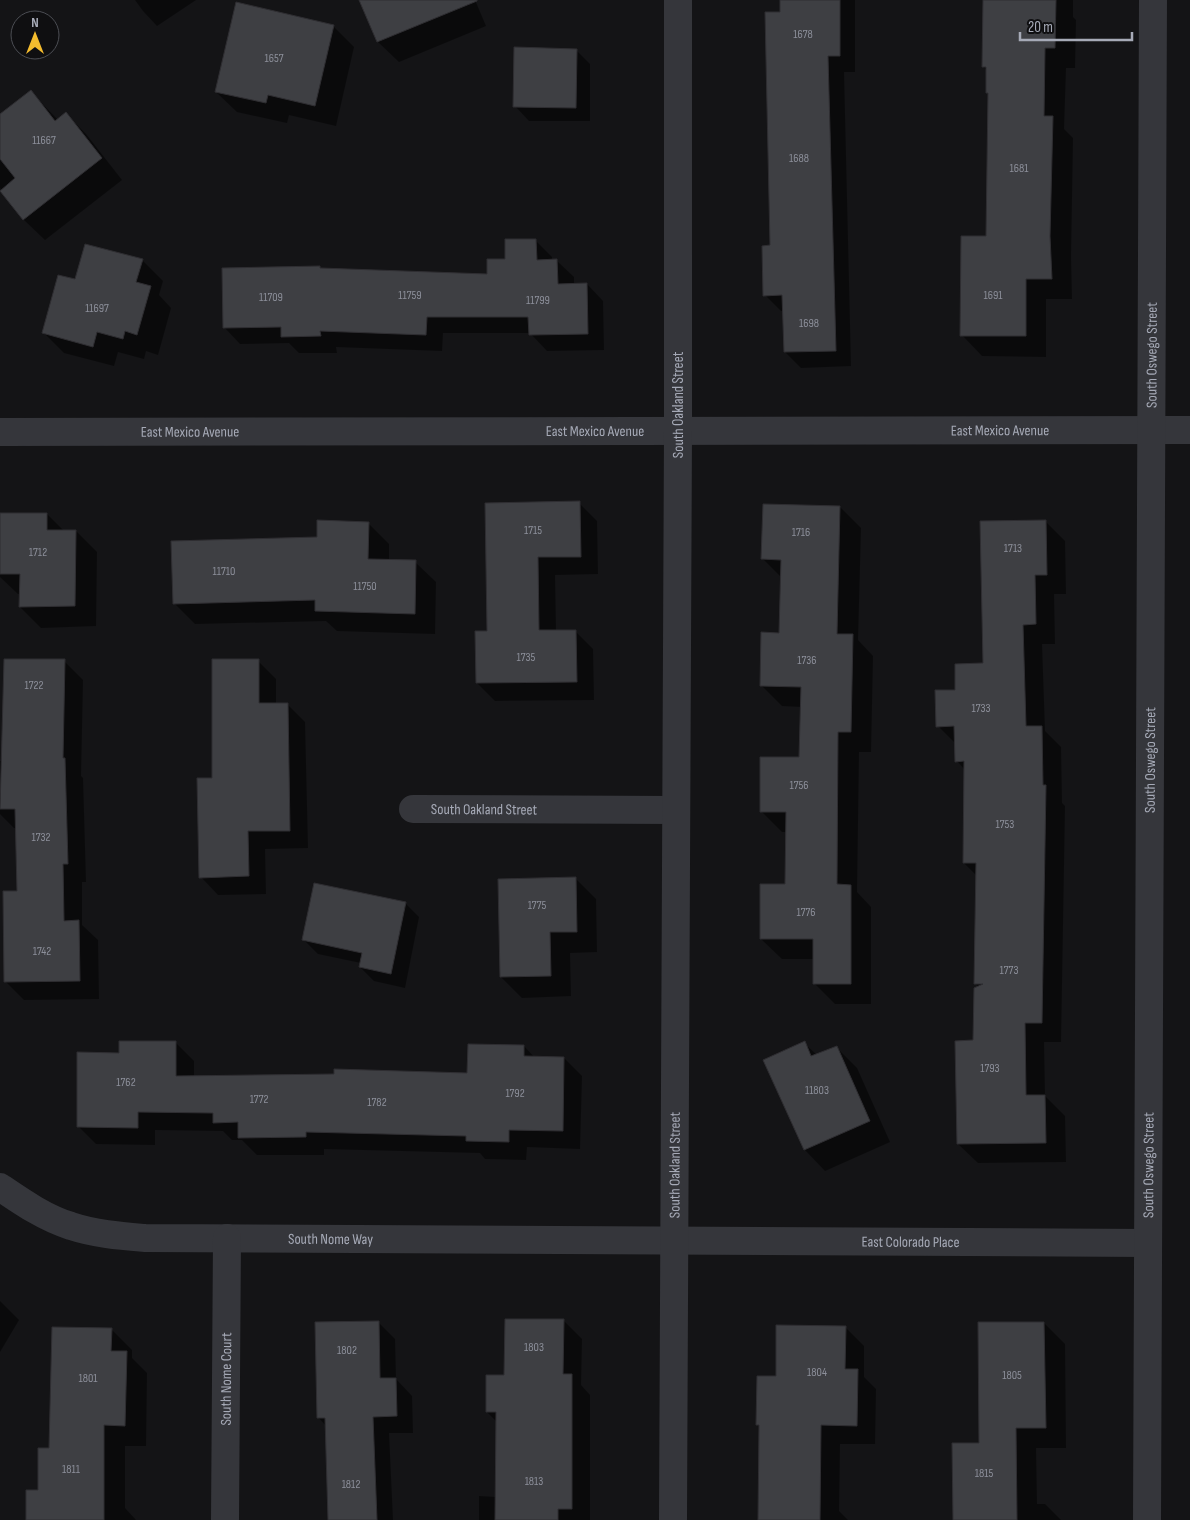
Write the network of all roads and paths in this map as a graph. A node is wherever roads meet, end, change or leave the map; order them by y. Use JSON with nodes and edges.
{"nodes":[{"id":1,"x":678,"y":0,"type":"edge"},
{"id":2,"x":1153,"y":0,"type":"edge"},
{"id":3,"x":1151,"y":430,"type":"junction"},
{"id":4,"x":1190,"y":430,"type":"edge"},
{"id":5,"x":678,"y":431,"type":"junction"},
{"id":6,"x":0,"y":432,"type":"edge"},
{"id":7,"x":413,"y":809,"type":"dead end"},
{"id":8,"x":676,"y":810,"type":"junction"},
{"id":9,"x":0,"y":1187,"type":"edge"},
{"id":10,"x":227,"y":1238,"type":"junction"},
{"id":11,"x":674,"y":1240,"type":"junction"},
{"id":12,"x":1148,"y":1243,"type":"junction"},
{"id":13,"x":225,"y":1520,"type":"edge"},
{"id":14,"x":673,"y":1520,"type":"edge"},
{"id":15,"x":1146,"y":1520,"type":"edge"}],
"edges":[{"from":1,"to":5,"type":"street","name":"South Oakland Street"},
{"from":2,"to":3,"type":"street","name":"South Oswego Street"},
{"from":3,"to":4,"type":"street","name":"East Mexico Avenue"},
{"from":3,"to":5,"type":"street","name":"East Mexico Avenue"},
{"from":3,"to":12,"type":"street","name":"South Oswego Street"},
{"from":5,"to":6,"type":"street","name":"East Mexico Avenue"},
{"from":5,"to":8,"type":"street","name":"South Oakland Street"},
{"from":7,"to":8,"type":"street","name":"South Oakland Street"},
{"from":8,"to":11,"type":"street","name":"South Oakland Street"},
{"from":9,"to":10,"type":"street","name":"South Nome Way"},
{"from":10,"to":11,"type":"street","name":"South Nome Way"},
{"from":10,"to":13,"type":"street","name":"South Nome Court"},
{"from":11,"to":12,"type":"street","name":"East Colorado Place"},
{"from":11,"to":14,"type":"street","name":"South Oakland Street"},
{"from":12,"to":15,"type":"street","name":"South Oswego Street"}]}
